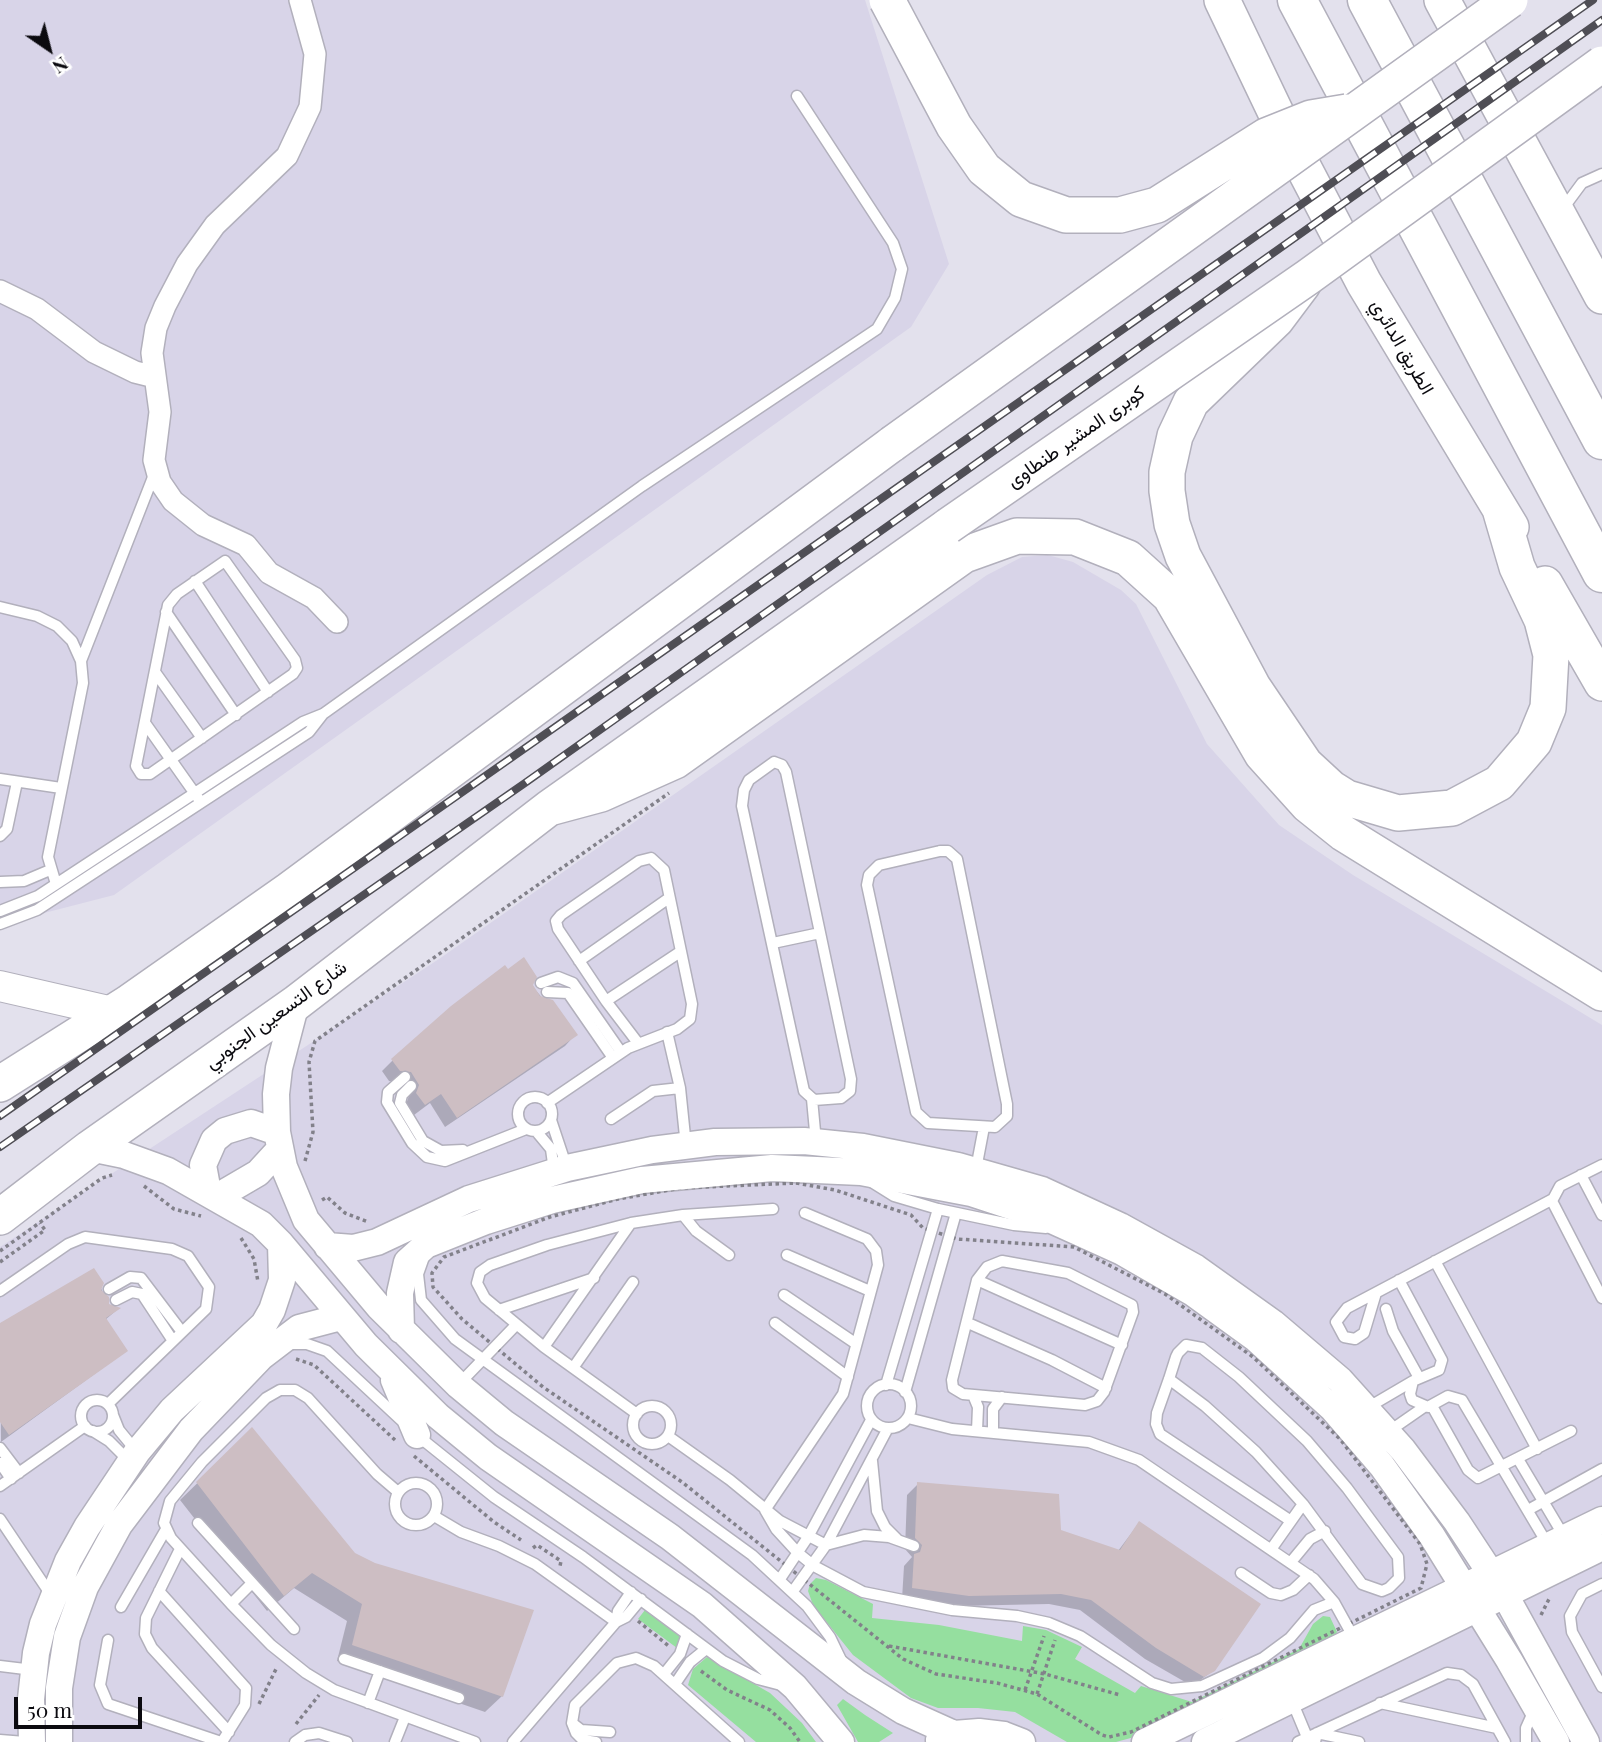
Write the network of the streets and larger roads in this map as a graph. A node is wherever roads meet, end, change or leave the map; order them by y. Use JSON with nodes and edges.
{"nodes":[{"id":1,"x":300,"y":0,"type":"edge"},
{"id":2,"x":887,"y":0,"type":"edge"},
{"id":3,"x":1222,"y":0,"type":"edge"},
{"id":4,"x":1297,"y":0,"type":"edge"},
{"id":5,"x":1367,"y":0,"type":"edge"},
{"id":6,"x":1442,"y":0,"type":"edge"},
{"id":7,"x":1467,"y":0,"type":"edge"},
{"id":8,"x":1510,"y":0,"type":"edge"},
{"id":9,"x":1442,"y":48,"type":"junction"},
{"id":10,"x":1602,"y":64,"type":"edge"},
{"id":11,"x":1602,"y":87,"type":"edge"},
{"id":12,"x":1561,"y":94,"type":"junction"},
{"id":13,"x":1354,"y":112,"type":"junction"},
{"id":14,"x":1308,"y":277,"type":"junction"},
{"id":15,"x":0,"y":291,"type":"edge"},
{"id":16,"x":1602,"y":296,"type":"edge"},
{"id":17,"x":155,"y":377,"type":"junction"},
{"id":18,"x":1602,"y":440,"type":"edge"},
{"id":19,"x":1500,"y":509,"type":"junction"},
{"id":20,"x":1602,"y":573,"type":"edge"},
{"id":21,"x":337,"y":622,"type":"dead end"},
{"id":22,"x":1602,"y":683,"type":"edge"},
{"id":23,"x":548,"y":808,"type":"junction"},
{"id":24,"x":0,"y":986,"type":"edge"},
{"id":25,"x":1602,"y":993,"type":"edge"},
{"id":26,"x":296,"y":1003,"type":"junction"},
{"id":27,"x":113,"y":1012,"type":"junction"},
{"id":28,"x":0,"y":1084,"type":"edge"},
{"id":29,"x":278,"y":1140,"type":"junction"},
{"id":30,"x":90,"y":1148,"type":"junction"},
{"id":31,"x":862,"y":1160,"type":"junction"},
{"id":32,"x":212,"y":1194,"type":"junction"},
{"id":33,"x":0,"y":1217,"type":"edge"},
{"id":34,"x":281,"y":1244,"type":"junction"},
{"id":35,"x":327,"y":1246,"type":"junction"},
{"id":36,"x":341,"y":1317,"type":"junction"},
{"id":37,"x":401,"y":1330,"type":"junction"},
{"id":38,"x":391,"y":1371,"type":"junction"},
{"id":39,"x":411,"y":1446,"type":"road end"},
{"id":40,"x":1602,"y":1520,"type":"edge"},
{"id":41,"x":1602,"y":1547,"type":"edge"},
{"id":42,"x":1498,"y":1585,"type":"junction"},
{"id":43,"x":1472,"y":1597,"type":"junction"},
{"id":44,"x":62,"y":1658,"type":"junction"},
{"id":45,"x":34,"y":1661,"type":"junction"},
{"id":46,"x":1286,"y":1689,"type":"junction"},
{"id":47,"x":944,"y":1738,"type":"edge"},
{"id":48,"x":32,"y":1742,"type":"edge"},
{"id":49,"x":59,"y":1742,"type":"edge"},
{"id":50,"x":841,"y":1742,"type":"edge"},
{"id":51,"x":1022,"y":1742,"type":"edge"},
{"id":52,"x":1145,"y":1742,"type":"edge"},
{"id":53,"x":1205,"y":1742,"type":"edge"},
{"id":54,"x":1556,"y":1742,"type":"edge"},
{"id":55,"x":1586,"y":1742,"type":"edge"}],
"edges":[{"from":1,"to":17,"type":"street"},
{"from":2,"to":13,"type":"highway","bridge":true},
{"from":3,"to":19,"type":"highway","name":"الطريق الدائري"},
{"from":4,"to":20,"type":"highway"},
{"from":5,"to":18,"type":"highway"},
{"from":6,"to":16,"type":"highway"},
{"from":7,"to":9,"type":"highway"},
{"from":8,"to":9,"type":"highway","bridge":true},
{"from":9,"to":13,"type":"highway","bridge":true},
{"from":10,"to":12,"type":"highway","name":"كوبرى المشير طنطاوى","bridge":true},
{"from":11,"to":12,"type":"highway"},
{"from":12,"to":14,"type":"highway","name":"كوبرى المشير طنطاوى","bridge":true},
{"from":13,"to":27,"type":"highway","bridge":true},
{"from":14,"to":19,"type":"highway"},
{"from":14,"to":23,"type":"highway","name":"كوبرى المشير طنطاوى","bridge":true},
{"from":15,"to":17,"type":"street"},
{"from":17,"to":21,"type":"street"},
{"from":19,"to":22,"type":"highway","name":"الطريق الدائري"},
{"from":23,"to":25,"type":"highway"},
{"from":23,"to":26,"type":"highway","name":"شارع التسعين الجنوبي"},
{"from":24,"to":27,"type":"main road"},
{"from":26,"to":29,"type":"street"},
{"from":26,"to":30,"type":"highway","name":"شارع التسعين الجنوبي"},
{"from":27,"to":28,"type":"highway"},
{"from":29,"to":32,"type":"street"},
{"from":29,"to":32,"type":"street"},
{"from":29,"to":35,"type":"street"},
{"from":30,"to":32,"type":"street"},
{"from":30,"to":33,"type":"highway","name":"شارع التسعين الجنوبي"},
{"from":31,"to":35,"type":"street"},
{"from":31,"to":37,"type":"street"},
{"from":31,"to":42,"type":"street"},
{"from":31,"to":43,"type":"street"},
{"from":32,"to":34,"type":"street"},
{"from":34,"to":36,"type":"street"},
{"from":34,"to":45,"type":"street"},
{"from":35,"to":37,"type":"street"},
{"from":36,"to":38,"type":"street"},
{"from":36,"to":44,"type":"street"},
{"from":37,"to":47,"type":"street"},
{"from":38,"to":39,"type":"street"},
{"from":38,"to":50,"type":"street"},
{"from":40,"to":42,"type":"street"},
{"from":41,"to":42,"type":"street"},
{"from":42,"to":43,"type":"street"},
{"from":42,"to":55,"type":"street"},
{"from":43,"to":46,"type":"street"},
{"from":43,"to":46,"type":"street"},
{"from":43,"to":54,"type":"street"},
{"from":44,"to":45,"type":"street"},
{"from":44,"to":49,"type":"street"},
{"from":45,"to":48,"type":"street"},
{"from":46,"to":52,"type":"street"},
{"from":46,"to":53,"type":"street"},
{"from":47,"to":51,"type":"street"}]}
